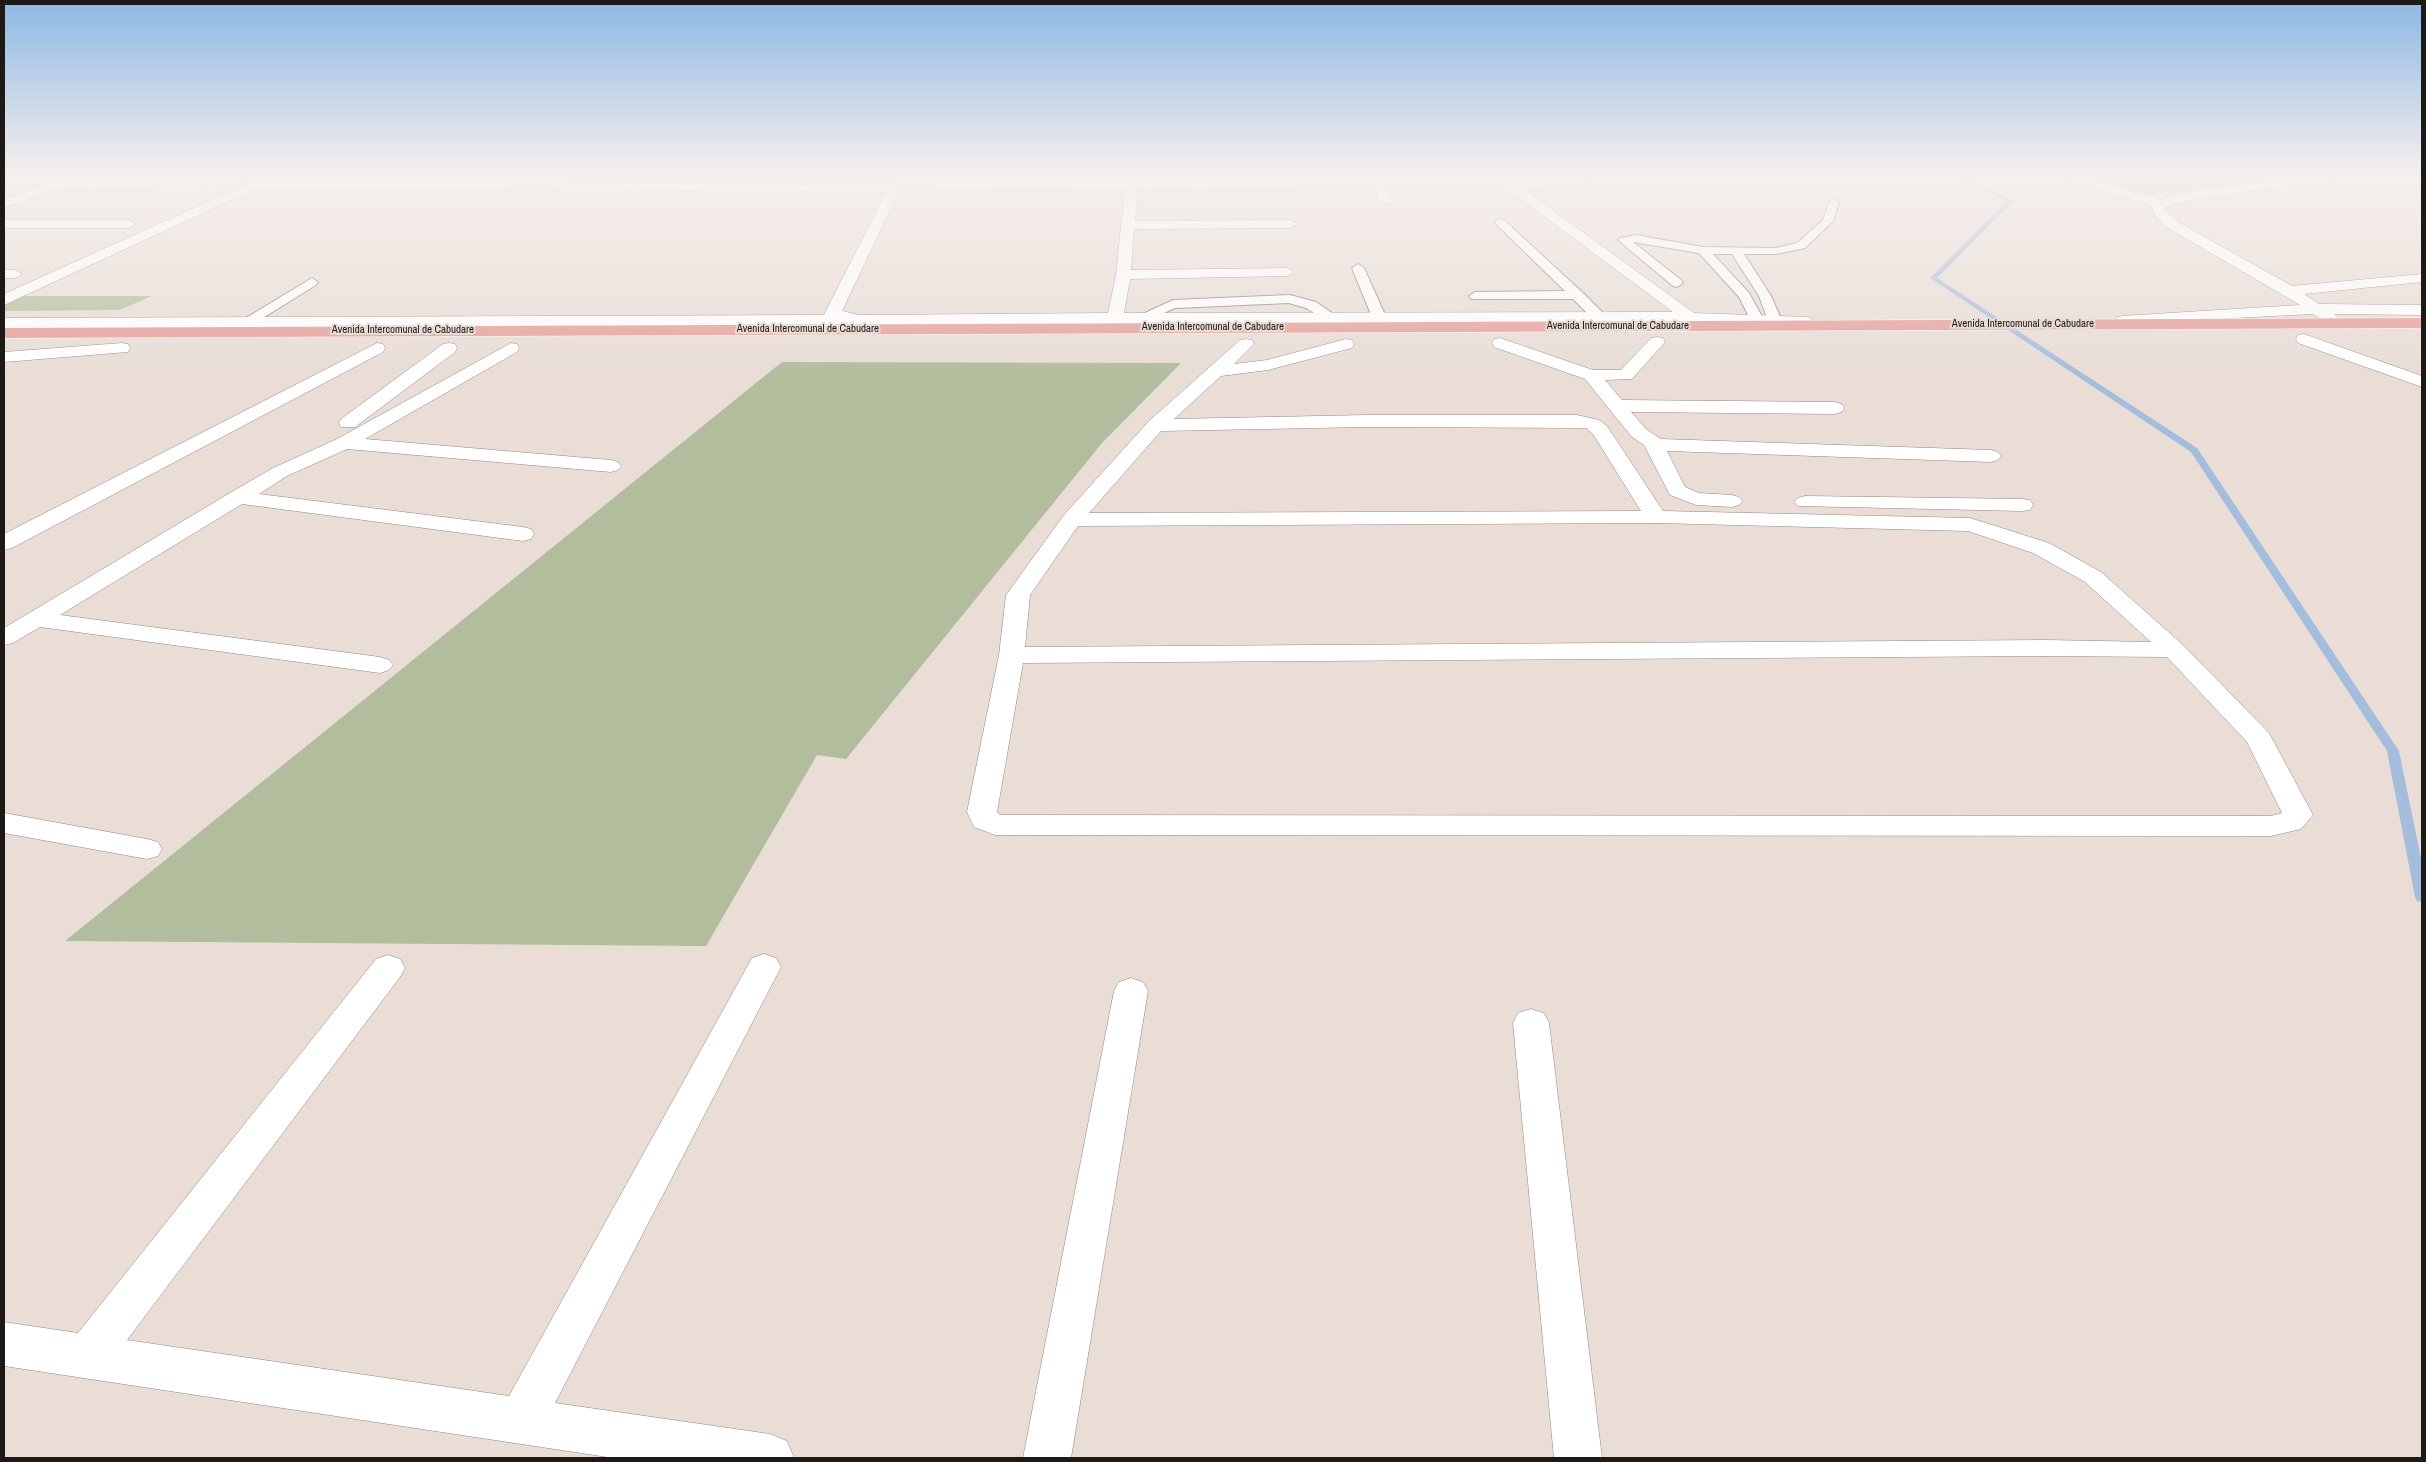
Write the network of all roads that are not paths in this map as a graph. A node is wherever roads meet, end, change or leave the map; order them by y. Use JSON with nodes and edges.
{"nodes":[{"id":1,"x":132,"y":241,"type":"edge"},
{"id":2,"x":868,"y":241,"type":"edge"},
{"id":3,"x":1127,"y":241,"type":"edge"},
{"id":4,"x":1521,"y":241,"type":"edge"},
{"id":5,"x":1586,"y":241,"type":"edge"},
{"id":6,"x":1626,"y":241,"type":"edge"},
{"id":7,"x":1654,"y":241,"type":"edge"},
{"id":8,"x":1806,"y":241,"type":"edge"},
{"id":9,"x":2202,"y":241,"type":"edge"},
{"id":10,"x":1703,"y":250,"type":"junction"},
{"id":11,"x":1736,"y":251,"type":"junction"},
{"id":12,"x":1358,"y":268,"type":"dead end"},
{"id":13,"x":1287,"y":272,"type":"dead end"},
{"id":14,"x":1123,"y":275,"type":"junction"},
{"id":15,"x":2422,"y":278,"type":"edge"},
{"id":16,"x":312,"y":282,"type":"dead end"},
{"id":17,"x":1677,"y":283,"type":"dead end"},
{"id":18,"x":2289,"y":291,"type":"junction"},
{"id":19,"x":1578,"y":295,"type":"junction"},
{"id":20,"x":1476,"y":296,"type":"dead end"},
{"id":21,"x":4,"y":300,"type":"edge"},
{"id":22,"x":2317,"y":309,"type":"junction"},
{"id":23,"x":2422,"y":310,"type":"edge"},
{"id":24,"x":1114,"y":316,"type":"junction"},
{"id":25,"x":1379,"y":317,"type":"junction"},
{"id":26,"x":1599,"y":317,"type":"junction"},
{"id":27,"x":1689,"y":317,"type":"junction"},
{"id":28,"x":1757,"y":320,"type":"junction"},
{"id":29,"x":248,"y":321,"type":"junction"},
{"id":30,"x":1775,"y":321,"type":"junction"},
{"id":31,"x":2335,"y":322,"type":"junction"},
{"id":32,"x":4,"y":323,"type":"edge"},
{"id":33,"x":2422,"y":323,"type":"edge"},
{"id":34,"x":1862,"y":324,"type":"junction"},
{"id":35,"x":2078,"y":324,"type":"junction"},
{"id":36,"x":1190,"y":327,"type":"junction"},
{"id":37,"x":4,"y":333,"type":"edge"},
{"id":38,"x":2422,"y":338,"type":"edge"},
{"id":39,"x":2304,"y":339,"type":"junction"},
{"id":40,"x":1657,"y":342,"type":"junction"},
{"id":41,"x":1500,"y":343,"type":"junction"},
{"id":42,"x":1246,"y":344,"type":"junction"},
{"id":43,"x":1346,"y":344,"type":"junction"},
{"id":44,"x":1177,"y":345,"type":"dead end"},
{"id":45,"x":4,"y":348,"type":"edge"},
{"id":46,"x":122,"y":348,"type":"junction"},
{"id":47,"x":386,"y":348,"type":"joint"},
{"id":48,"x":422,"y":348,"type":"dead end"},
{"id":49,"x":449,"y":348,"type":"junction"},
{"id":50,"x":511,"y":348,"type":"junction"},
{"id":51,"x":531,"y":348,"type":"dead end"},
{"id":52,"x":4,"y":357,"type":"edge"},
{"id":53,"x":1215,"y":372,"type":"junction"},
{"id":54,"x":417,"y":374,"type":"junction"},
{"id":55,"x":1626,"y":375,"type":"junction"},
{"id":56,"x":1591,"y":376,"type":"junction"},
{"id":57,"x":460,"y":377,"type":"junction"},
{"id":58,"x":2422,"y":382,"type":"edge"},
{"id":59,"x":1618,"y":406,"type":"junction"},
{"id":60,"x":1644,"y":406,"type":"junction"},
{"id":61,"x":1835,"y":408,"type":"dead end"},
{"id":62,"x":1156,"y":425,"type":"junction"},
{"id":63,"x":344,"y":443,"type":"junction"},
{"id":64,"x":1654,"y":444,"type":"junction"},
{"id":65,"x":1991,"y":456,"type":"dead end"},
{"id":66,"x":610,"y":466,"type":"dead end"},
{"id":67,"x":280,"y":472,"type":"junction"},
{"id":68,"x":237,"y":497,"type":"junction"},
{"id":69,"x":2022,"y":505,"type":"dead end"},
{"id":70,"x":1656,"y":517,"type":"junction"},
{"id":71,"x":1072,"y":520,"type":"junction"},
{"id":72,"x":14,"y":532,"type":"edge"},
{"id":73,"x":523,"y":534,"type":"dead end"},
{"id":74,"x":4,"y":543,"type":"edge"},
{"id":75,"x":37,"y":619,"type":"junction"},
{"id":76,"x":4,"y":638,"type":"edge"},
{"id":77,"x":2174,"y":650,"type":"junction"},
{"id":78,"x":1012,"y":655,"type":"junction"},
{"id":79,"x":380,"y":665,"type":"dead end"},
{"id":80,"x":4,"y":823,"type":"edge"},
{"id":81,"x":147,"y":849,"type":"dead end"},
{"id":82,"x":764,"y":967,"type":"dead end"},
{"id":83,"x":388,"y":968,"type":"dead end"},
{"id":84,"x":1132,"y":991,"type":"dead end"},
{"id":85,"x":1531,"y":1023,"type":"dead end"},
{"id":86,"x":4,"y":1344,"type":"edge"},
{"id":87,"x":88,"y":1356,"type":"junction"},
{"id":88,"x":521,"y":1420,"type":"junction"},
{"id":89,"x":770,"y":1458,"type":"edge"},
{"id":90,"x":1047,"y":1458,"type":"edge"},
{"id":91,"x":1578,"y":1458,"type":"edge"}],
"edges":[{"from":1,"to":21,"type":"street"},
{"from":2,"to":24,"type":"street"},
{"from":3,"to":14,"type":"street"},
{"from":4,"to":19,"type":"lane"},
{"from":5,"to":27,"type":"street"},
{"from":6,"to":17,"type":"lane"},
{"from":7,"to":10,"type":"lane"},
{"from":8,"to":11,"type":"lane"},
{"from":9,"to":18,"type":"street"},
{"from":10,"to":11,"type":"lane"},
{"from":10,"to":28,"type":"lane"},
{"from":11,"to":30,"type":"lane"},
{"from":12,"to":25,"type":"lane"},
{"from":13,"to":14,"type":"street"},
{"from":14,"to":24,"type":"street"},
{"from":15,"to":18,"type":"street"},
{"from":16,"to":29,"type":"lane"},
{"from":18,"to":22,"type":"street"},
{"from":19,"to":20,"type":"lane"},
{"from":19,"to":26,"type":"lane"},
{"from":22,"to":23,"type":"street"},
{"from":22,"to":31,"type":"street"},
{"from":22,"to":35,"type":"street"},
{"from":24,"to":25,"type":"street"},
{"from":24,"to":29,"type":"street"},
{"from":24,"to":36,"type":"highway"},
{"from":25,"to":26,"type":"street"},
{"from":26,"to":27,"type":"street"},
{"from":27,"to":28,"type":"street"},
{"from":28,"to":30,"type":"street"},
{"from":29,"to":32,"type":"street"},
{"from":30,"to":34,"type":"street"},
{"from":31,"to":33,"type":"highway","name":"Avenida Intercomunal de Cabudare"},
{"from":31,"to":35,"type":"highway","name":"Avenida Intercomunal de Cabudare"},
{"from":34,"to":35,"type":"highway","name":"Avenida Intercomunal de Cabudare"},
{"from":34,"to":36,"type":"highway","name":"Avenida Intercomunal de Cabudare"},
{"from":36,"to":37,"type":"highway","name":"Avenida Intercomunal de Cabudare"},
{"from":38,"to":39,"type":"highway","name":"Avenida Intercomunal de Cabudare"},
{"from":39,"to":40,"type":"highway","name":"Avenida Intercomunal de Cabudare"},
{"from":39,"to":58,"type":"street"},
{"from":40,"to":41,"type":"highway","name":"Avenida Intercomunal de Cabudare"},
{"from":40,"to":55,"type":"street"},
{"from":41,"to":43,"type":"highway","name":"Avenida Intercomunal de Cabudare"},
{"from":41,"to":56,"type":"street"},
{"from":42,"to":43,"type":"highway","name":"Avenida Intercomunal de Cabudare"},
{"from":42,"to":44,"type":"highway","name":"Avenida Intercomunal de Cabudare"},
{"from":42,"to":53,"type":"street"},
{"from":43,"to":53,"type":"street"},
{"from":45,"to":46,"type":"highway","name":"Avenida Intercomunal de Cabudare"},
{"from":46,"to":47,"type":"highway","name":"Avenida Intercomunal de Cabudare"},
{"from":46,"to":52,"type":"street"},
{"from":47,"to":72,"type":"street"},
{"from":48,"to":49,"type":"highway","name":"Avenida Intercomunal de Cabudare"},
{"from":49,"to":50,"type":"highway","name":"Avenida Intercomunal de Cabudare"},
{"from":49,"to":54,"type":"street"},
{"from":50,"to":51,"type":"highway","name":"Avenida Intercomunal de Cabudare"},
{"from":50,"to":57,"type":"street"},
{"from":53,"to":62,"type":"street"},
{"from":54,"to":57,"type":"street"},
{"from":54,"to":67,"type":"street"},
{"from":55,"to":56,"type":"street"},
{"from":55,"to":60,"type":"street"},
{"from":56,"to":59,"type":"street"},
{"from":57,"to":63,"type":"street"},
{"from":59,"to":60,"type":"street"},
{"from":59,"to":64,"type":"street"},
{"from":60,"to":61,"type":"street"},
{"from":60,"to":64,"type":"street"},
{"from":62,"to":70,"type":"street"},
{"from":62,"to":71,"type":"street"},
{"from":63,"to":66,"type":"street"},
{"from":63,"to":67,"type":"street"},
{"from":64,"to":65,"type":"street"},
{"from":64,"to":69,"type":"street"},
{"from":67,"to":68,"type":"street"},
{"from":68,"to":73,"type":"street"},
{"from":68,"to":75,"type":"street"},
{"from":70,"to":71,"type":"street"},
{"from":70,"to":77,"type":"street"},
{"from":71,"to":78,"type":"street"},
{"from":72,"to":74,"type":"street"},
{"from":75,"to":76,"type":"street"},
{"from":75,"to":79,"type":"street"},
{"from":77,"to":78,"type":"street"},
{"from":77,"to":78,"type":"street"},
{"from":80,"to":81,"type":"street"},
{"from":82,"to":88,"type":"street"},
{"from":83,"to":87,"type":"street"},
{"from":84,"to":90,"type":"street"},
{"from":85,"to":91,"type":"street"},
{"from":86,"to":87,"type":"street"},
{"from":87,"to":88,"type":"street"},
{"from":88,"to":89,"type":"street"}]}
